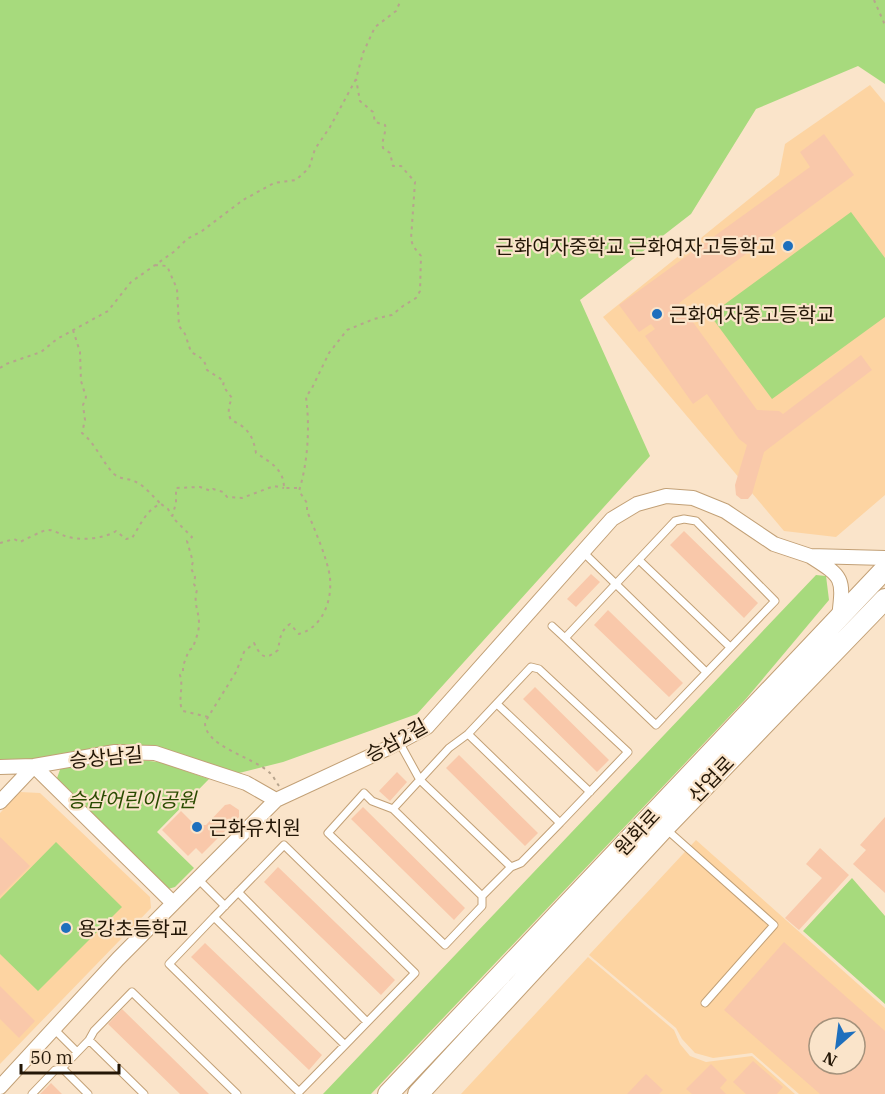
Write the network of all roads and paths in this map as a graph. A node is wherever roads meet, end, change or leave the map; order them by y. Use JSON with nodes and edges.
{"nodes":[{"id":1,"x":401,"y":0,"type":"edge"},
{"id":2,"x":874,"y":0,"type":"edge"},
{"id":3,"x":885,"y":25,"type":"edge"},
{"id":4,"x":356,"y":79,"type":"junction"},
{"id":5,"x":155,"y":265,"type":"junction"},
{"id":6,"x":73,"y":330,"type":"junction"},
{"id":7,"x":0,"y":368,"type":"edge"},
{"id":8,"x":284,"y":488,"type":"junction"},
{"id":9,"x":300,"y":488,"type":"junction"},
{"id":10,"x":161,"y":504,"type":"junction"},
{"id":11,"x":172,"y":517,"type":"junction"},
{"id":12,"x":0,"y":543,"type":"edge"},
{"id":13,"x":583,"y":552,"type":"junction"},
{"id":14,"x":810,"y":556,"type":"junction"},
{"id":15,"x":885,"y":558,"type":"edge"},
{"id":16,"x":639,"y":560,"type":"junction"},
{"id":17,"x":885,"y":569,"type":"edge"},
{"id":18,"x":616,"y":584,"type":"junction"},
{"id":19,"x":885,"y":599,"type":"edge"},
{"id":20,"x":839,"y":617,"type":"junction"},
{"id":21,"x":552,"y":626,"type":"dead end"},
{"id":22,"x":565,"y":638,"type":"junction"},
{"id":23,"x":730,"y":647,"type":"junction"},
{"id":24,"x":706,"y":672,"type":"junction"},
{"id":25,"x":497,"y":704,"type":"junction"},
{"id":26,"x":208,"y":717,"type":"junction"},
{"id":27,"x":468,"y":734,"type":"junction"},
{"id":28,"x":399,"y":742,"type":"junction"},
{"id":29,"x":34,"y":766,"type":"junction"},
{"id":30,"x":0,"y":767,"type":"edge"},
{"id":31,"x":420,"y":780,"type":"junction"},
{"id":32,"x":590,"y":792,"type":"junction"},
{"id":33,"x":281,"y":798,"type":"junction"},
{"id":34,"x":0,"y":802,"type":"edge"},
{"id":35,"x":393,"y":809,"type":"junction"},
{"id":36,"x":560,"y":823,"type":"junction"},
{"id":37,"x":665,"y":827,"type":"junction"},
{"id":38,"x":511,"y":867,"type":"junction"},
{"id":39,"x":198,"y":879,"type":"junction"},
{"id":40,"x":238,"y":892,"type":"junction"},
{"id":41,"x":482,"y":896,"type":"junction"},
{"id":42,"x":173,"y":903,"type":"junction"},
{"id":43,"x":225,"y":906,"type":"junction"},
{"id":44,"x":214,"y":917,"type":"junction"},
{"id":45,"x":705,"y":1003,"type":"dead end"},
{"id":46,"x":367,"y":1022,"type":"junction"},
{"id":47,"x":53,"y":1028,"type":"junction"},
{"id":48,"x":89,"y":1040,"type":"junction"},
{"id":49,"x":345,"y":1045,"type":"junction"},
{"id":50,"x":76,"y":1052,"type":"junction"},
{"id":51,"x":62,"y":1068,"type":"junction"},
{"id":52,"x":0,"y":1088,"type":"edge"},
{"id":53,"x":32,"y":1094,"type":"edge"},
{"id":54,"x":88,"y":1094,"type":"edge"},
{"id":55,"x":144,"y":1094,"type":"edge"},
{"id":56,"x":237,"y":1094,"type":"edge"},
{"id":57,"x":388,"y":1094,"type":"edge"},
{"id":58,"x":418,"y":1094,"type":"edge"}],
"edges":[{"from":1,"to":4,"type":"path"},
{"from":2,"to":3,"type":"path"},
{"from":4,"to":5,"type":"path"},
{"from":4,"to":9,"type":"path"},
{"from":5,"to":6,"type":"path"},
{"from":5,"to":8,"type":"path"},
{"from":6,"to":7,"type":"path"},
{"from":6,"to":10,"type":"path"},
{"from":8,"to":9,"type":"path"},
{"from":8,"to":11,"type":"path"},
{"from":9,"to":26,"type":"path"},
{"from":10,"to":11,"type":"path"},
{"from":10,"to":12,"type":"path"},
{"from":11,"to":26,"type":"path"},
{"from":13,"to":14,"type":"street","name":"승삼2길"},
{"from":13,"to":18,"type":"lane"},
{"from":13,"to":28,"type":"street","name":"승삼2길"},
{"from":14,"to":15,"type":"street","name":"승삼2길"},
{"from":14,"to":20,"type":"street"},
{"from":16,"to":18,"type":"lane"},
{"from":16,"to":23,"type":"lane"},
{"from":16,"to":23,"type":"lane"},
{"from":17,"to":20,"type":"street","name":"원화로"},
{"from":18,"to":22,"type":"lane"},
{"from":18,"to":24,"type":"lane"},
{"from":19,"to":37,"type":"street","name":"산업로"},
{"from":20,"to":57,"type":"street","name":"원화로"},
{"from":21,"to":22,"type":"lane"},
{"from":22,"to":24,"type":"lane"},
{"from":23,"to":24,"type":"lane"},
{"from":25,"to":27,"type":"lane"},
{"from":25,"to":32,"type":"lane"},
{"from":25,"to":32,"type":"lane"},
{"from":26,"to":33,"type":"path"},
{"from":27,"to":31,"type":"lane"},
{"from":27,"to":36,"type":"lane"},
{"from":28,"to":31,"type":"lane"},
{"from":28,"to":33,"type":"street","name":"승삼2길"},
{"from":29,"to":30,"type":"street","name":"승상남길"},
{"from":29,"to":33,"type":"street","name":"승상남길"},
{"from":29,"to":34,"type":"street"},
{"from":29,"to":42,"type":"street"},
{"from":31,"to":35,"type":"lane"},
{"from":31,"to":38,"type":"lane"},
{"from":32,"to":36,"type":"lane"},
{"from":33,"to":39,"type":"street","name":"승삼2길"},
{"from":35,"to":41,"type":"lane"},
{"from":35,"to":41,"type":"lane"},
{"from":36,"to":38,"type":"lane"},
{"from":37,"to":45,"type":"lane"},
{"from":37,"to":58,"type":"street","name":"산업로"},
{"from":38,"to":41,"type":"lane"},
{"from":39,"to":42,"type":"street","name":"승삼2길"},
{"from":39,"to":43,"type":"lane"},
{"from":40,"to":43,"type":"lane"},
{"from":40,"to":46,"type":"lane"},
{"from":40,"to":46,"type":"lane"},
{"from":42,"to":47,"type":"street","name":"승삼2길"},
{"from":43,"to":44,"type":"lane"},
{"from":44,"to":49,"type":"lane"},
{"from":44,"to":49,"type":"lane"},
{"from":46,"to":49,"type":"lane"},
{"from":47,"to":50,"type":"lane"},
{"from":47,"to":52,"type":"street","name":"승삼2길"},
{"from":48,"to":50,"type":"lane"},
{"from":48,"to":55,"type":"lane"},
{"from":48,"to":56,"type":"lane"},
{"from":50,"to":51,"type":"lane"},
{"from":51,"to":53,"type":"lane"},
{"from":51,"to":54,"type":"lane"}]}
